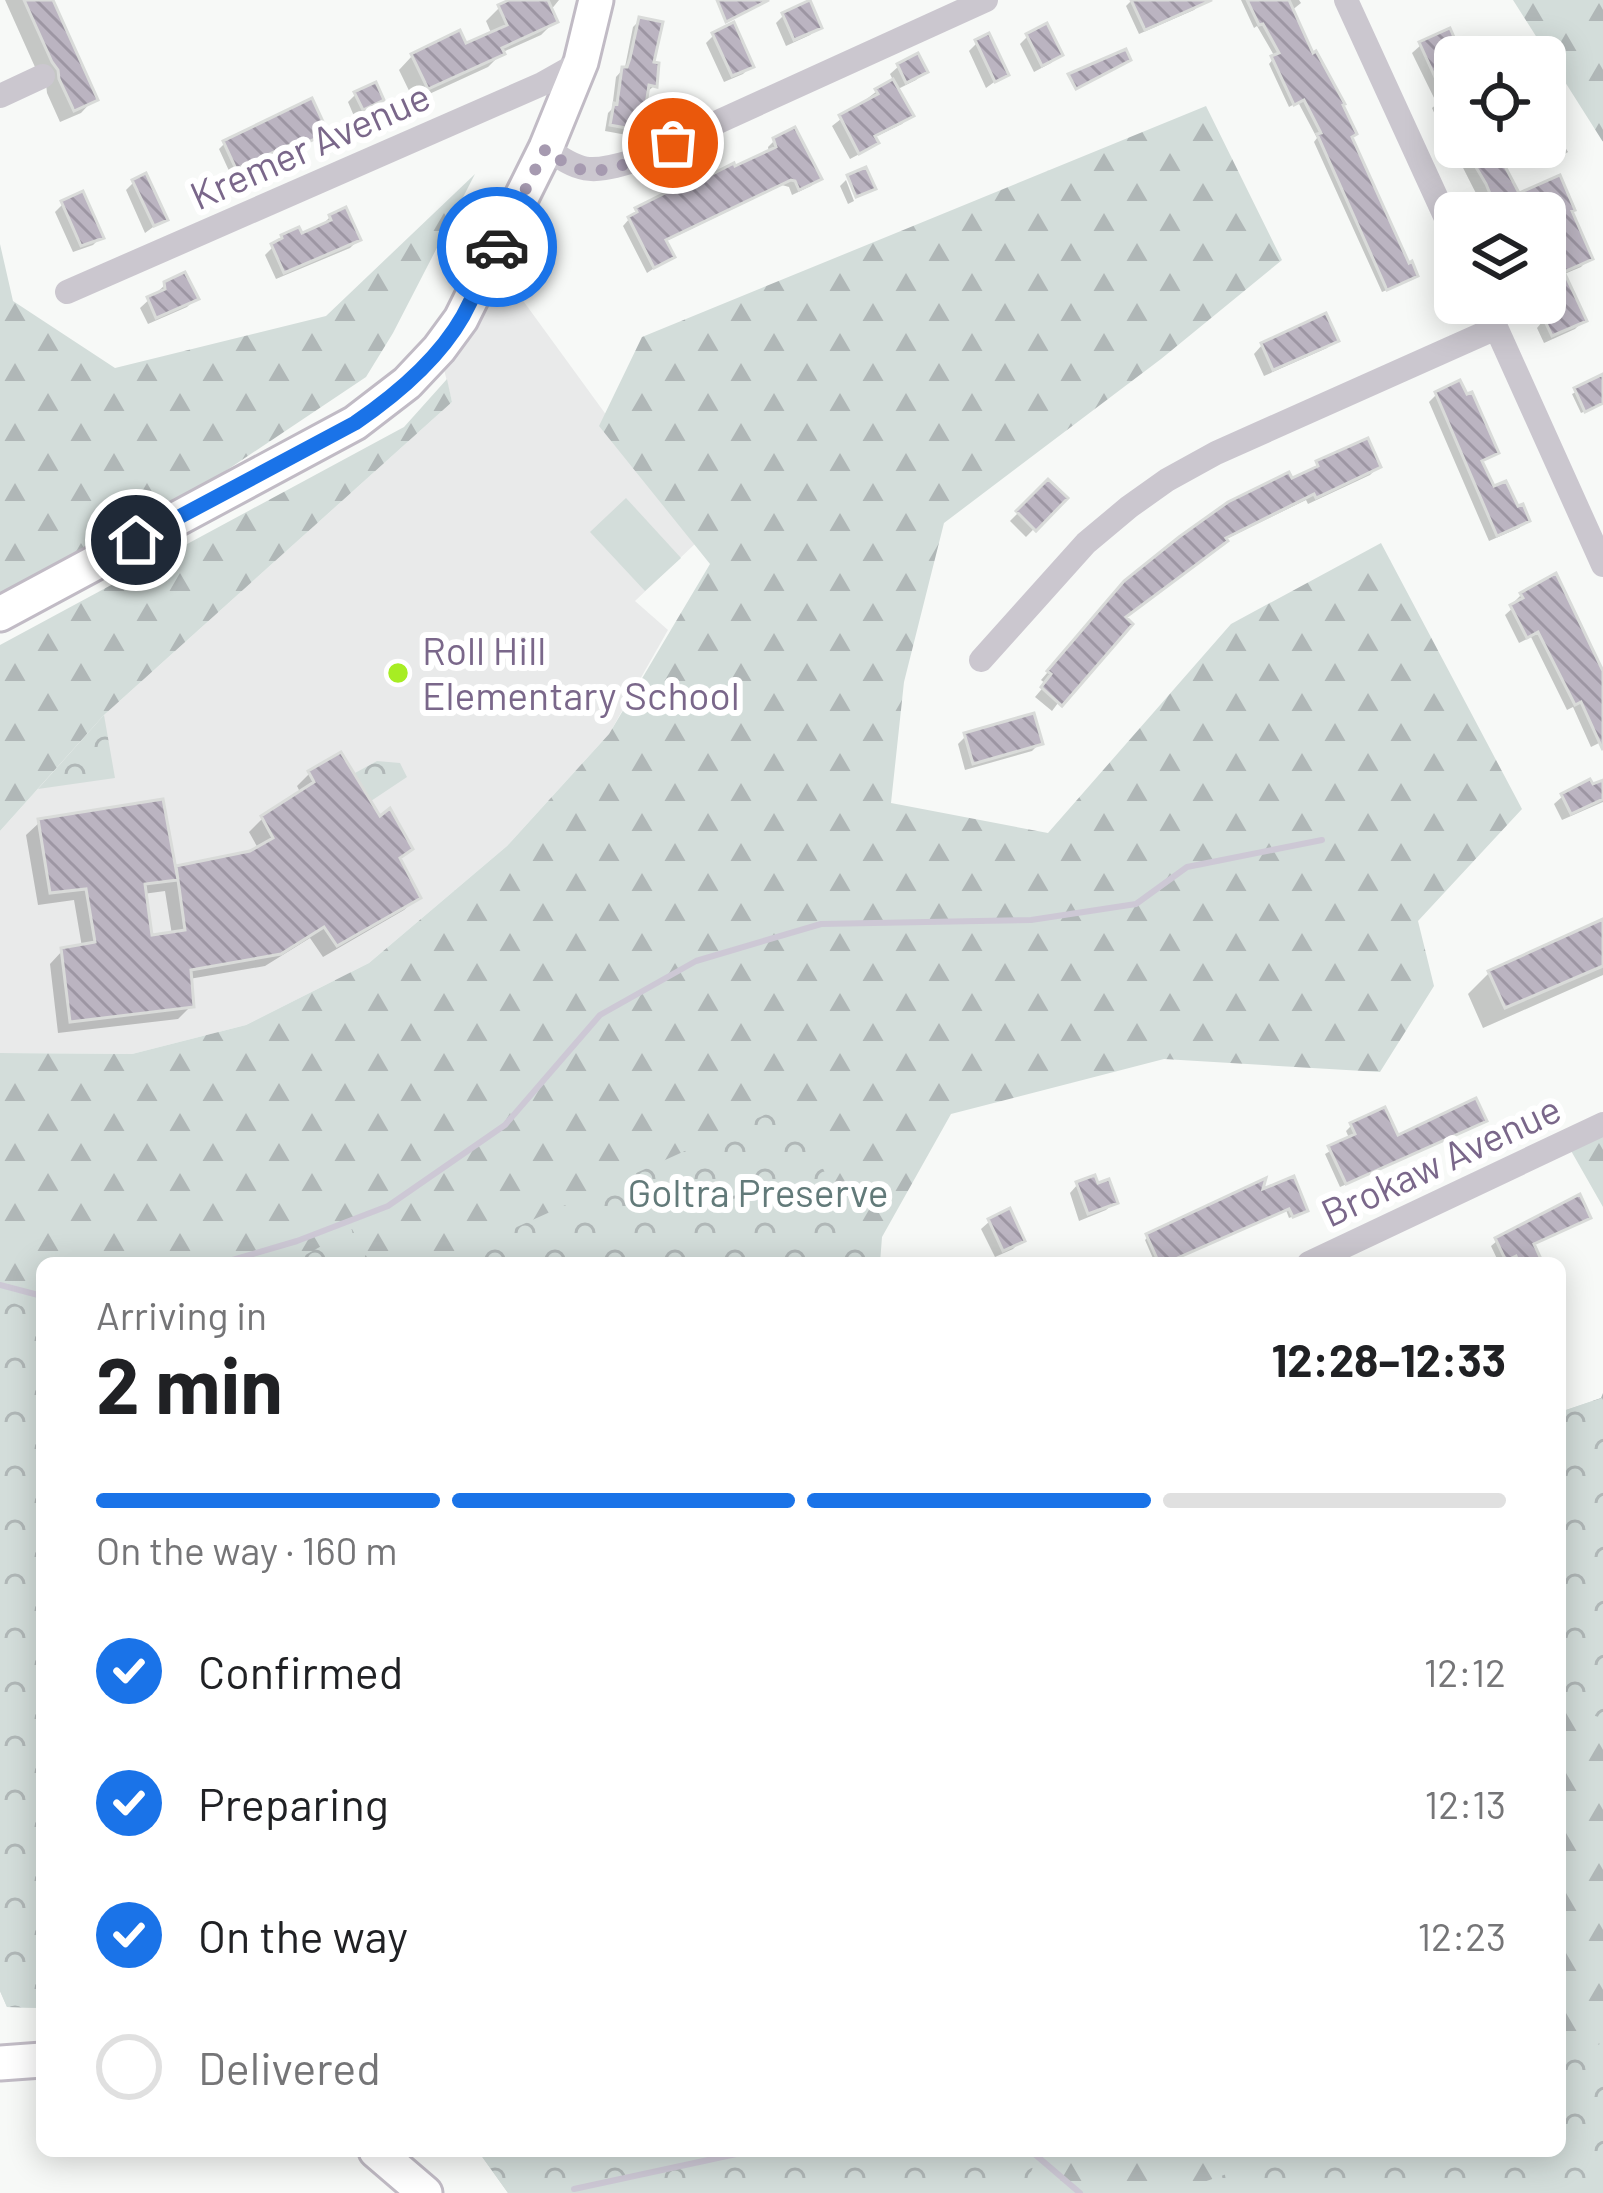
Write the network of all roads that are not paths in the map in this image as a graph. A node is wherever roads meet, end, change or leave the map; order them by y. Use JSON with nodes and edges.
{"nodes":[{"id":1,"x":596,"y":0,"type":"edge"},
{"id":2,"x":986,"y":0,"type":"edge"},
{"id":3,"x":1346,"y":0,"type":"edge"},
{"id":4,"x":581,"y":62,"type":"junction"},
{"id":5,"x":43,"y":76,"type":"dead end"},
{"id":6,"x":0,"y":96,"type":"edge"},
{"id":7,"x":546,"y":148,"type":"junction"},
{"id":8,"x":1434,"y":192,"type":"edge"},
{"id":9,"x":67,"y":292,"type":"dead end"},
{"id":10,"x":1494,"y":324,"type":"edge"},
{"id":11,"x":1496,"y":328,"type":"junction"},
{"id":12,"x":1603,"y":566,"type":"edge"},
{"id":13,"x":0,"y":614,"type":"edge"},
{"id":14,"x":981,"y":660,"type":"dead end"},
{"id":15,"x":1603,"y":1124,"type":"edge"},
{"id":16,"x":1323,"y":1257,"type":"edge"},
{"id":17,"x":36,"y":2060,"type":"edge"},
{"id":18,"x":0,"y":2063,"type":"edge"},
{"id":19,"x":383,"y":2157,"type":"edge"},
{"id":20,"x":425,"y":2193,"type":"edge"}],
"edges":[{"from":1,"to":4,"type":"street"},
{"from":2,"to":7,"type":"street"},
{"from":3,"to":8,"type":"street"},
{"from":4,"to":7,"type":"street"},
{"from":4,"to":9,"type":"street","name":"Kremer Avenue"},
{"from":5,"to":6,"type":"street"},
{"from":7,"to":13,"type":"street"},
{"from":10,"to":11,"type":"street"},
{"from":11,"to":12,"type":"street"},
{"from":11,"to":14,"type":"street"},
{"from":15,"to":16,"type":"street","name":"Brokaw Avenue"},
{"from":17,"to":18,"type":"street"},
{"from":19,"to":20,"type":"street"}]}
